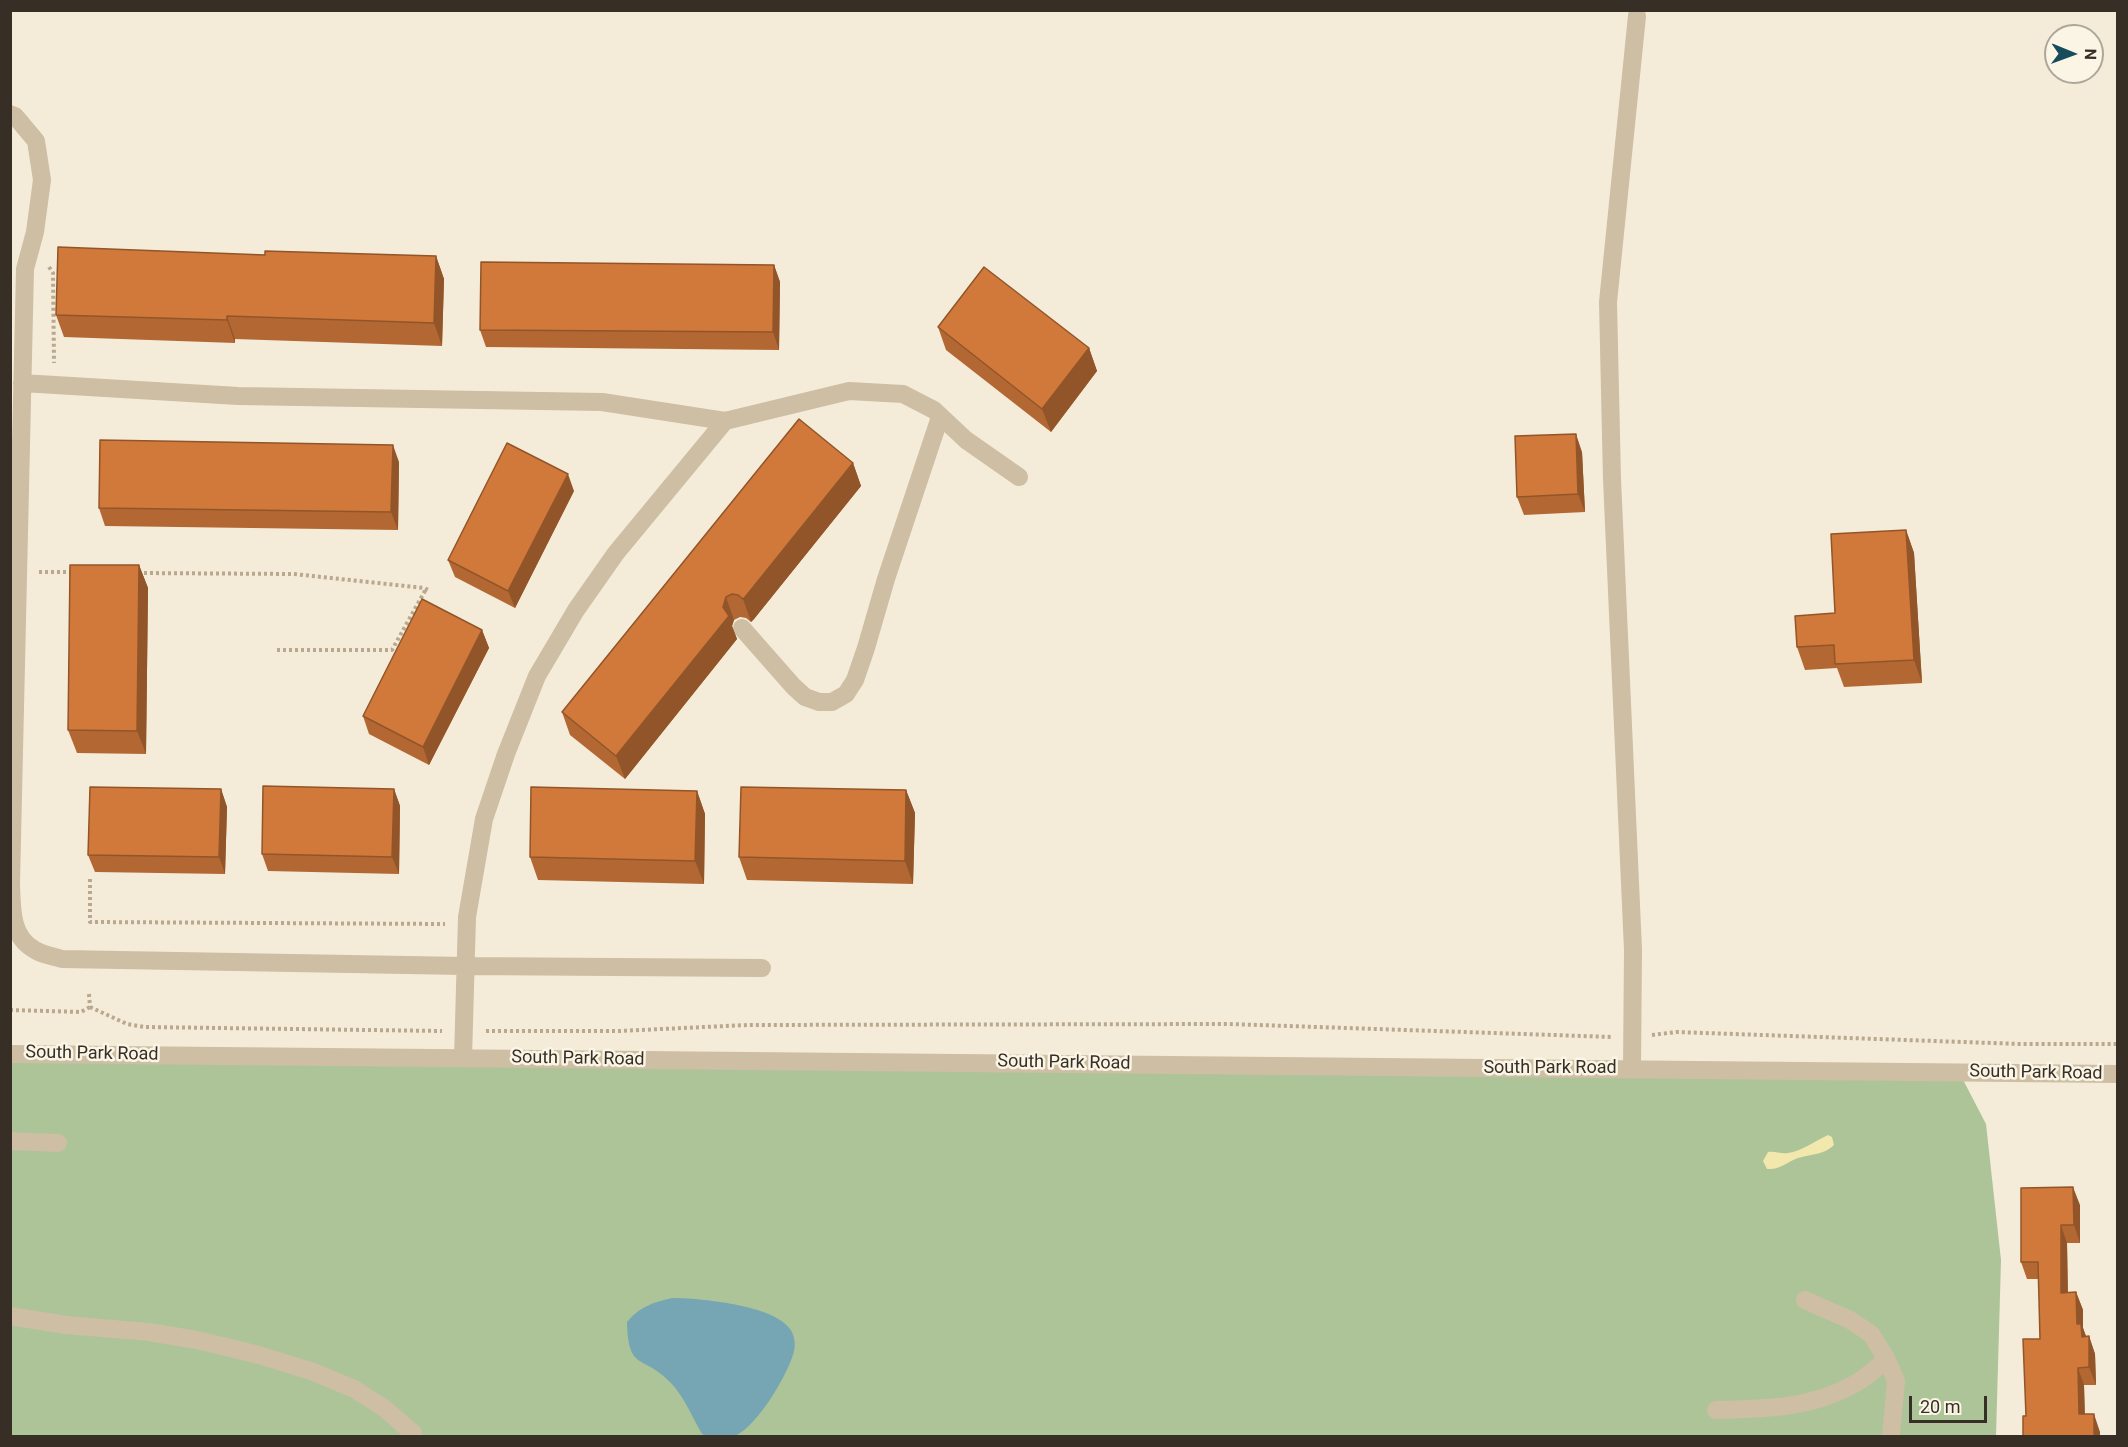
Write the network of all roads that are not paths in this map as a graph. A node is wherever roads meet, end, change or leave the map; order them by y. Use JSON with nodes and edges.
{"nodes":[{"id":1,"x":1637,"y":16,"type":"dead end"},
{"id":2,"x":10,"y":114,"type":"edge"},
{"id":3,"x":22,"y":383,"type":"junction"},
{"id":4,"x":940,"y":417,"type":"junction"},
{"id":5,"x":725,"y":421,"type":"junction"},
{"id":6,"x":1019,"y":477,"type":"dead end"},
{"id":7,"x":742,"y":628,"type":"dead end"},
{"id":8,"x":465,"y":966,"type":"junction"},
{"id":9,"x":762,"y":968,"type":"dead end"},
{"id":10,"x":10,"y":1054,"type":"edge"},
{"id":11,"x":463,"y":1058,"type":"junction"},
{"id":12,"x":1632,"y":1068,"type":"junction"},
{"id":13,"x":2118,"y":1074,"type":"edge"},
{"id":14,"x":10,"y":1141,"type":"edge"},
{"id":15,"x":58,"y":1143,"type":"dead end"},
{"id":16,"x":1805,"y":1300,"type":"dead end"},
{"id":17,"x":10,"y":1316,"type":"edge"},
{"id":18,"x":1887,"y":1360,"type":"junction"},
{"id":19,"x":1716,"y":1410,"type":"dead end"},
{"id":20,"x":413,"y":1433,"type":"dead end"},
{"id":21,"x":1891,"y":1437,"type":"edge"}],
"edges":[{"from":1,"to":12,"type":"street"},
{"from":2,"to":3,"type":"street"},
{"from":3,"to":5,"type":"street"},
{"from":3,"to":8,"type":"street"},
{"from":4,"to":5,"type":"street"},
{"from":4,"to":6,"type":"street"},
{"from":4,"to":7,"type":"street"},
{"from":5,"to":8,"type":"street"},
{"from":8,"to":9,"type":"street"},
{"from":8,"to":11,"type":"street"},
{"from":10,"to":11,"type":"street","name":"South Park Road"},
{"from":11,"to":12,"type":"street","name":"South Park Road"},
{"from":12,"to":13,"type":"street","name":"South Park Road"},
{"from":14,"to":15,"type":"street"},
{"from":16,"to":18,"type":"street"},
{"from":17,"to":20,"type":"street"},
{"from":18,"to":19,"type":"street"},
{"from":18,"to":21,"type":"street"}]}
